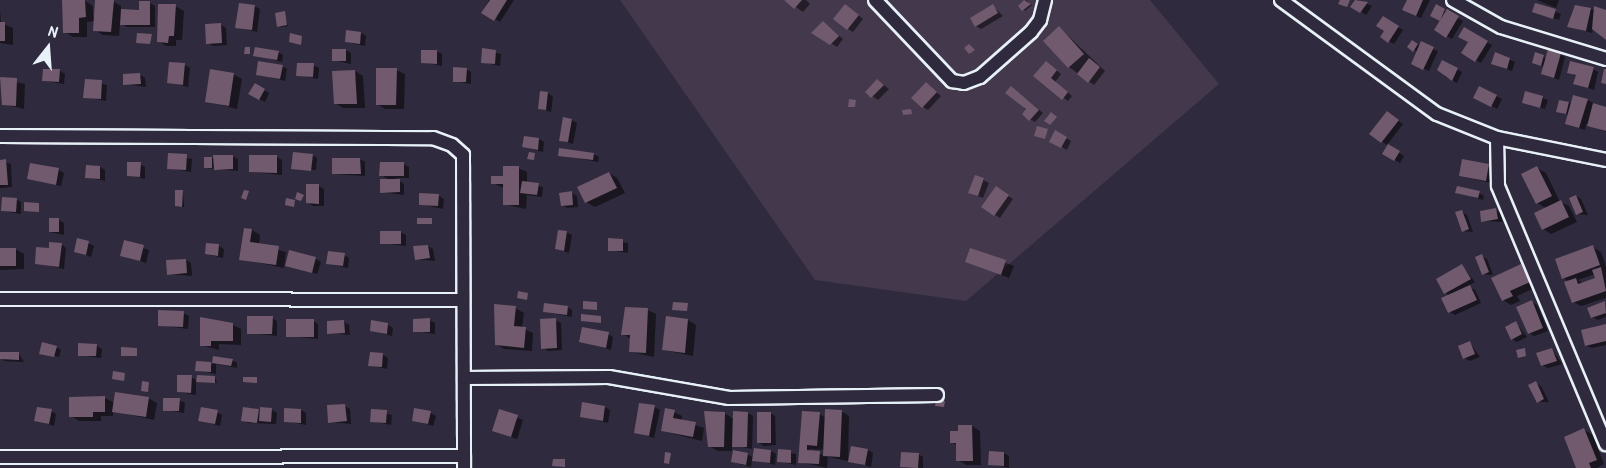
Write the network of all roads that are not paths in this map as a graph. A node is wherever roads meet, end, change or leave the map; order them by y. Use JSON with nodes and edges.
{"nodes":[{"id":1,"x":875,"y":0,"type":"edge"},
{"id":2,"x":1045,"y":0,"type":"edge"},
{"id":3,"x":1281,"y":0,"type":"edge"},
{"id":4,"x":1453,"y":0,"type":"edge"},
{"id":5,"x":1606,"y":58,"type":"edge"},
{"id":6,"x":0,"y":136,"type":"edge"},
{"id":7,"x":1497,"y":138,"type":"junction"},
{"id":8,"x":1606,"y":160,"type":"edge"},
{"id":9,"x":0,"y":298,"type":"edge"},
{"id":10,"x":462,"y":300,"type":"junction"},
{"id":11,"x":464,"y":378,"type":"junction"},
{"id":12,"x":937,"y":395,"type":"dead end"},
{"id":13,"x":1606,"y":444,"type":"edge"},
{"id":14,"x":0,"y":458,"type":"edge"},
{"id":15,"x":463,"y":462,"type":"edge"}],
"edges":[{"from":1,"to":2,"type":"street"},
{"from":3,"to":7,"type":"street"},
{"from":4,"to":5,"type":"street"},
{"from":6,"to":10,"type":"street"},
{"from":7,"to":8,"type":"street"},
{"from":7,"to":13,"type":"street"},
{"from":9,"to":10,"type":"street"},
{"from":10,"to":11,"type":"street"},
{"from":11,"to":12,"type":"street"},
{"from":11,"to":15,"type":"street"},
{"from":14,"to":15,"type":"street"}]}
